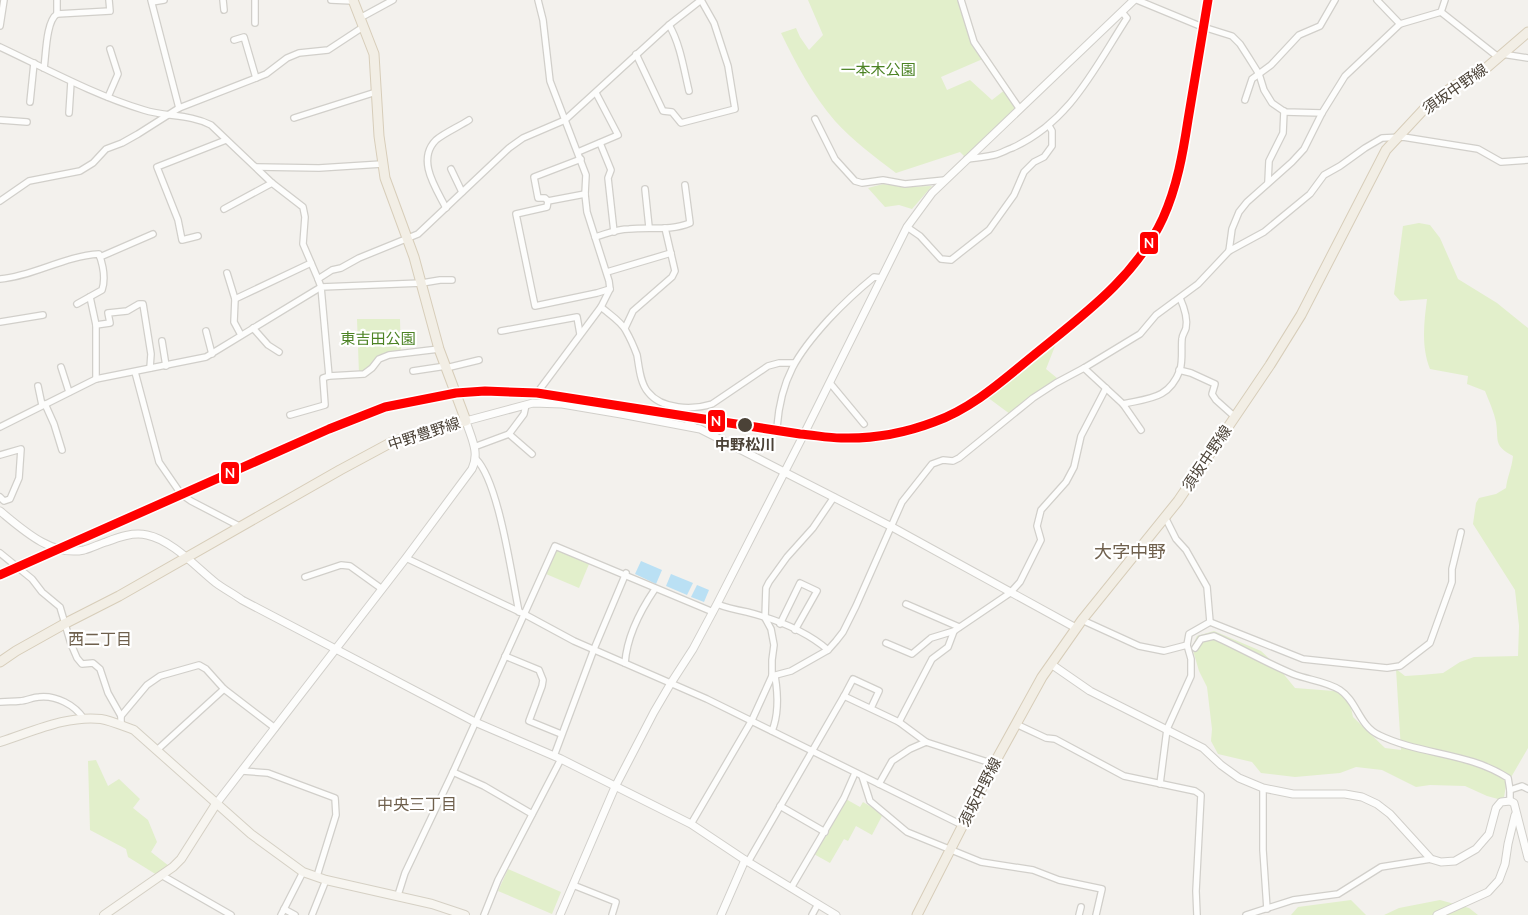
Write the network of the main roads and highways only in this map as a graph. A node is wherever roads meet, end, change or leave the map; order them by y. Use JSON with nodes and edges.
{"nodes":[{"id":1,"x":353,"y":0,"type":"edge"},
{"id":2,"x":1528,"y":32,"type":"edge"},
{"id":3,"x":0,"y":662,"type":"edge"},
{"id":4,"x":0,"y":742,"type":"edge"},
{"id":5,"x":216,"y":804,"type":"junction"},
{"id":6,"x":104,"y":915,"type":"edge"},
{"id":7,"x":465,"y":915,"type":"edge"},
{"id":8,"x":917,"y":915,"type":"edge"}],
"edges":[{"from":1,"to":3,"type":"main road","name":"中野豊野線"},
{"from":2,"to":8,"type":"main road","name":"須坂中野線"},
{"from":4,"to":5,"type":"main road"},
{"from":5,"to":6,"type":"main road"},
{"from":5,"to":7,"type":"main road"}]}
